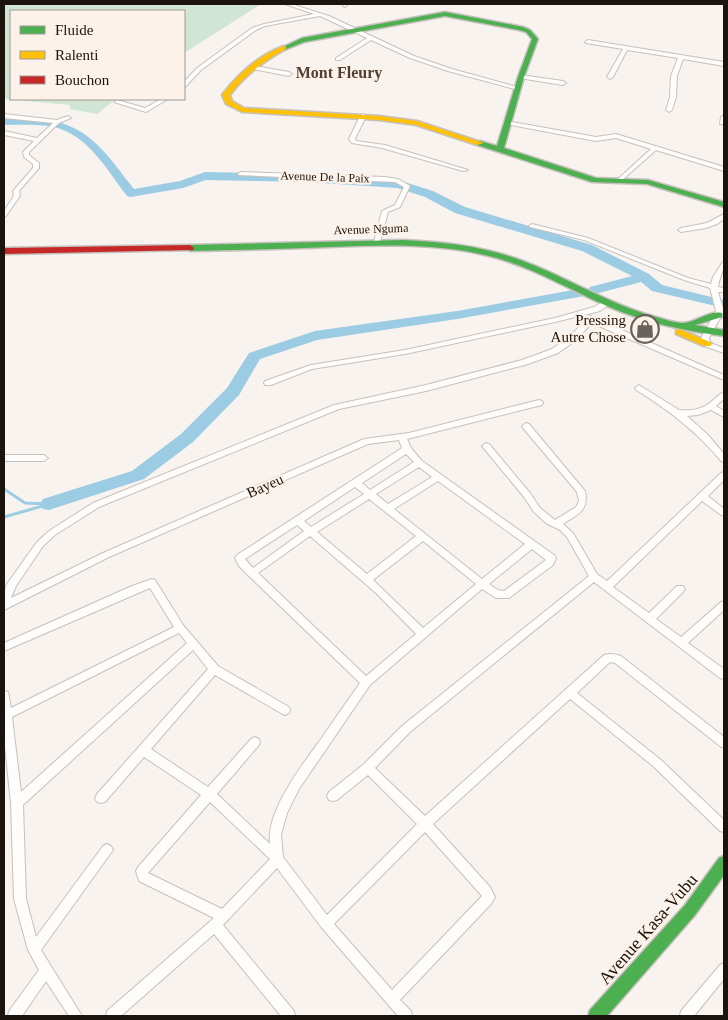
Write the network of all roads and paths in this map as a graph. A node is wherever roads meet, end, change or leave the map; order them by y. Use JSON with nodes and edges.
{"nodes":[{"id":1,"x":287,"y":4,"type":"edge"},
{"id":2,"x":321,"y":15,"type":"junction"},
{"id":3,"x":352,"y":29,"type":"junction"},
{"id":4,"x":370,"y":38,"type":"junction"},
{"id":5,"x":588,"y":42,"type":"dead end"},
{"id":6,"x":626,"y":48,"type":"junction"},
{"id":7,"x":681,"y":57,"type":"junction"},
{"id":8,"x":338,"y":59,"type":"dead end"},
{"id":9,"x":724,"y":64,"type":"edge"},
{"id":10,"x":255,"y":68,"type":"junction"},
{"id":11,"x":289,"y":74,"type":"dead end"},
{"id":12,"x":610,"y":77,"type":"dead end"},
{"id":13,"x":519,"y":83,"type":"junction"},
{"id":14,"x":563,"y":83,"type":"dead end"},
{"id":15,"x":185,"y":84,"type":"edge"},
{"id":16,"x":163,"y":100,"type":"edge"},
{"id":17,"x":117,"y":102,"type":"dead end"},
{"id":18,"x":669,"y":110,"type":"dead end"},
{"id":19,"x":4,"y":116,"type":"edge"},
{"id":20,"x":363,"y":116,"type":"junction"},
{"id":21,"x":724,"y":116,"type":"edge"},
{"id":22,"x":68,"y":118,"type":"dead end"},
{"id":23,"x":507,"y":123,"type":"junction"},
{"id":24,"x":722,"y":123,"type":"dead end"},
{"id":25,"x":55,"y":124,"type":"junction"},
{"id":26,"x":4,"y":133,"type":"edge"},
{"id":27,"x":39,"y":140,"type":"junction"},
{"id":28,"x":500,"y":148,"type":"junction"},
{"id":29,"x":655,"y":148,"type":"junction"},
{"id":30,"x":724,"y":169,"type":"edge"},
{"id":31,"x":465,"y":170,"type":"dead end"},
{"id":32,"x":242,"y":174,"type":"dead end"},
{"id":33,"x":620,"y":180,"type":"junction"},
{"id":34,"x":724,"y":205,"type":"edge"},
{"id":35,"x":4,"y":215,"type":"edge"},
{"id":36,"x":724,"y":216,"type":"edge"},
{"id":37,"x":532,"y":226,"type":"dead end"},
{"id":38,"x":681,"y":230,"type":"dead end"},
{"id":39,"x":377,"y":242,"type":"junction"},
{"id":40,"x":4,"y":251,"type":"edge"},
{"id":41,"x":724,"y":264,"type":"edge"},
{"id":42,"x":714,"y":290,"type":"junction"},
{"id":43,"x":724,"y":290,"type":"edge"},
{"id":44,"x":608,"y":303,"type":"junction"},
{"id":45,"x":722,"y":313,"type":"edge"},
{"id":46,"x":579,"y":315,"type":"junction"},
{"id":47,"x":590,"y":320,"type":"junction"},
{"id":48,"x":653,"y":320,"type":"junction"},
{"id":49,"x":676,"y":326,"type":"junction"},
{"id":50,"x":708,"y":331,"type":"junction"},
{"id":51,"x":724,"y":333,"type":"edge"},
{"id":52,"x":707,"y":344,"type":"junction"},
{"id":53,"x":724,"y":351,"type":"edge"},
{"id":54,"x":724,"y":378,"type":"edge"},
{"id":55,"x":268,"y":383,"type":"dead end"},
{"id":56,"x":638,"y":388,"type":"dead end"},
{"id":57,"x":724,"y":395,"type":"edge"},
{"id":58,"x":539,"y":403,"type":"dead end"},
{"id":59,"x":712,"y":407,"type":"junction"},
{"id":60,"x":679,"y":413,"type":"junction"},
{"id":61,"x":724,"y":414,"type":"edge"},
{"id":62,"x":526,"y":426,"type":"dead end"},
{"id":63,"x":402,"y":437,"type":"junction"},
{"id":64,"x":486,"y":446,"type":"dead end"},
{"id":65,"x":408,"y":449,"type":"junction"},
{"id":66,"x":4,"y":458,"type":"edge"},
{"id":67,"x":44,"y":458,"type":"dead end"},
{"id":68,"x":724,"y":459,"type":"edge"},
{"id":69,"x":419,"y":463,"type":"junction"},
{"id":70,"x":724,"y":476,"type":"edge"},
{"id":71,"x":439,"y":477,"type":"junction"},
{"id":72,"x":356,"y":483,"type":"junction"},
{"id":73,"x":369,"y":494,"type":"junction"},
{"id":74,"x":703,"y":497,"type":"junction"},
{"id":75,"x":387,"y":509,"type":"junction"},
{"id":76,"x":724,"y":513,"type":"edge"},
{"id":77,"x":298,"y":521,"type":"junction"},
{"id":78,"x":556,"y":524,"type":"junction"},
{"id":79,"x":310,"y":532,"type":"junction"},
{"id":80,"x":422,"y":537,"type":"junction"},
{"id":81,"x":532,"y":544,"type":"junction"},
{"id":82,"x":252,"y":573,"type":"junction"},
{"id":83,"x":594,"y":577,"type":"junction"},
{"id":84,"x":366,"y":580,"type":"junction"},
{"id":85,"x":482,"y":584,"type":"junction"},
{"id":86,"x":607,"y":587,"type":"junction"},
{"id":87,"x":680,"y":589,"type":"dead end"},
{"id":88,"x":4,"y":604,"type":"edge"},
{"id":89,"x":724,"y":604,"type":"edge"},
{"id":90,"x":650,"y":619,"type":"junction"},
{"id":91,"x":180,"y":628,"type":"junction"},
{"id":92,"x":423,"y":635,"type":"junction"},
{"id":93,"x":681,"y":643,"type":"junction"},
{"id":94,"x":193,"y":644,"type":"junction"},
{"id":95,"x":4,"y":646,"type":"edge"},
{"id":96,"x":214,"y":669,"type":"junction"},
{"id":97,"x":724,"y":675,"type":"edge"},
{"id":98,"x":366,"y":682,"type":"junction"},
{"id":99,"x":570,"y":693,"type":"junction"},
{"id":100,"x":4,"y":695,"type":"edge"},
{"id":101,"x":285,"y":710,"type":"dead end"},
{"id":102,"x":6,"y":716,"type":"junction"},
{"id":103,"x":255,"y":742,"type":"dead end"},
{"id":104,"x":724,"y":743,"type":"edge"},
{"id":105,"x":143,"y":750,"type":"junction"},
{"id":106,"x":368,"y":768,"type":"junction"},
{"id":107,"x":210,"y":795,"type":"junction"},
{"id":108,"x":333,"y":796,"type":"dead end"},
{"id":109,"x":100,"y":798,"type":"dead end"},
{"id":110,"x":17,"y":802,"type":"junction"},
{"id":111,"x":425,"y":824,"type":"junction"},
{"id":112,"x":724,"y":827,"type":"edge"},
{"id":113,"x":107,"y":850,"type":"dead end"},
{"id":114,"x":278,"y":859,"type":"junction"},
{"id":115,"x":724,"y":863,"type":"edge"},
{"id":116,"x":219,"y":920,"type":"junction"},
{"id":117,"x":326,"y":924,"type":"junction"},
{"id":118,"x":34,"y":950,"type":"junction"},
{"id":119,"x":724,"y":969,"type":"edge"},
{"id":120,"x":46,"y":971,"type":"junction"},
{"id":121,"x":392,"y":999,"type":"junction"},
{"id":122,"x":14,"y":1016,"type":"edge"},
{"id":123,"x":76,"y":1016,"type":"edge"},
{"id":124,"x":112,"y":1016,"type":"edge"},
{"id":125,"x":289,"y":1016,"type":"edge"},
{"id":126,"x":406,"y":1016,"type":"edge"},
{"id":127,"x":596,"y":1016,"type":"edge"},
{"id":128,"x":686,"y":1016,"type":"edge"}],
"edges":[{"from":1,"to":2,"type":"street"},
{"from":2,"to":3,"type":"street"},
{"from":2,"to":15,"type":"street"},
{"from":3,"to":4,"type":"street"},
{"from":3,"to":10,"type":"street"},
{"from":3,"to":13,"type":"street"},
{"from":4,"to":8,"type":"street"},
{"from":4,"to":13,"type":"street"},
{"from":5,"to":6,"type":"street"},
{"from":6,"to":7,"type":"street"},
{"from":6,"to":12,"type":"street"},
{"from":7,"to":9,"type":"street"},
{"from":7,"to":18,"type":"street"},
{"from":10,"to":11,"type":"street"},
{"from":10,"to":20,"type":"street"},
{"from":13,"to":14,"type":"street"},
{"from":13,"to":23,"type":"street"},
{"from":16,"to":17,"type":"street"},
{"from":19,"to":25,"type":"street"},
{"from":20,"to":28,"type":"street"},
{"from":20,"to":31,"type":"street"},
{"from":21,"to":24,"type":"street"},
{"from":22,"to":25,"type":"street"},
{"from":23,"to":28,"type":"street"},
{"from":23,"to":29,"type":"street"},
{"from":25,"to":27,"type":"street"},
{"from":26,"to":27,"type":"street"},
{"from":27,"to":35,"type":"street"},
{"from":28,"to":33,"type":"street"},
{"from":29,"to":30,"type":"street"},
{"from":29,"to":33,"type":"street"},
{"from":32,"to":39,"type":"street","name":"Avenue De la Paix"},
{"from":33,"to":34,"type":"street"},
{"from":36,"to":38,"type":"street"},
{"from":37,"to":42,"type":"street"},
{"from":39,"to":40,"type":"street","name":"Avenue Nguma"},
{"from":39,"to":44,"type":"street","name":"Avenue Nguma"},
{"from":41,"to":42,"type":"street"},
{"from":42,"to":43,"type":"street"},
{"from":42,"to":45,"type":"street"},
{"from":44,"to":46,"type":"street"},
{"from":44,"to":48,"type":"street","name":"Avenue Nguma"},
{"from":45,"to":49,"type":"street"},
{"from":45,"to":50,"type":"street"},
{"from":46,"to":47,"type":"street"},
{"from":46,"to":55,"type":"street"},
{"from":47,"to":54,"type":"street"},
{"from":47,"to":88,"type":"street"},
{"from":48,"to":49,"type":"street","name":"Avenue Nguma"},
{"from":48,"to":52,"type":"street"},
{"from":49,"to":50,"type":"street","name":"Avenue Nguma"},
{"from":50,"to":51,"type":"street","name":"Avenue Nguma"},
{"from":50,"to":52,"type":"street"},
{"from":52,"to":53,"type":"street"},
{"from":56,"to":60,"type":"street"},
{"from":57,"to":59,"type":"street"},
{"from":58,"to":63,"type":"street","name":"Bayeu"},
{"from":59,"to":60,"type":"street"},
{"from":59,"to":61,"type":"street"},
{"from":60,"to":68,"type":"street"},
{"from":62,"to":78,"type":"street"},
{"from":63,"to":65,"type":"street"},
{"from":63,"to":88,"type":"street","name":"Bayeu"},
{"from":64,"to":78,"type":"street"},
{"from":65,"to":69,"type":"street"},
{"from":65,"to":72,"type":"street"},
{"from":66,"to":67,"type":"street"},
{"from":69,"to":71,"type":"street"},
{"from":69,"to":73,"type":"street"},
{"from":70,"to":74,"type":"street"},
{"from":71,"to":75,"type":"street"},
{"from":71,"to":81,"type":"street"},
{"from":72,"to":73,"type":"street"},
{"from":72,"to":77,"type":"street"},
{"from":73,"to":75,"type":"street"},
{"from":73,"to":79,"type":"street"},
{"from":74,"to":76,"type":"street"},
{"from":74,"to":86,"type":"street"},
{"from":75,"to":80,"type":"street"},
{"from":77,"to":79,"type":"street"},
{"from":77,"to":82,"type":"street"},
{"from":78,"to":83,"type":"street"},
{"from":79,"to":82,"type":"street"},
{"from":79,"to":84,"type":"street"},
{"from":80,"to":84,"type":"street"},
{"from":80,"to":85,"type":"street"},
{"from":81,"to":85,"type":"street"},
{"from":81,"to":85,"type":"street"},
{"from":82,"to":98,"type":"street"},
{"from":83,"to":86,"type":"street"},
{"from":83,"to":106,"type":"street"},
{"from":84,"to":92,"type":"street"},
{"from":85,"to":92,"type":"street"},
{"from":86,"to":90,"type":"street"},
{"from":87,"to":90,"type":"street"},
{"from":89,"to":93,"type":"street"},
{"from":90,"to":93,"type":"street"},
{"from":91,"to":94,"type":"street"},
{"from":91,"to":95,"type":"street"},
{"from":91,"to":102,"type":"street"},
{"from":92,"to":98,"type":"street"},
{"from":93,"to":97,"type":"street"},
{"from":94,"to":96,"type":"street"},
{"from":94,"to":110,"type":"street"},
{"from":96,"to":101,"type":"street"},
{"from":96,"to":105,"type":"street"},
{"from":98,"to":114,"type":"street"},
{"from":99,"to":104,"type":"street"},
{"from":99,"to":111,"type":"street"},
{"from":99,"to":112,"type":"street"},
{"from":100,"to":102,"type":"street"},
{"from":102,"to":110,"type":"street"},
{"from":103,"to":107,"type":"street"},
{"from":105,"to":107,"type":"street"},
{"from":105,"to":109,"type":"street"},
{"from":106,"to":108,"type":"street"},
{"from":106,"to":111,"type":"street"},
{"from":107,"to":114,"type":"street"},
{"from":107,"to":116,"type":"street"},
{"from":110,"to":118,"type":"street"},
{"from":111,"to":117,"type":"street"},
{"from":111,"to":121,"type":"street"},
{"from":113,"to":118,"type":"street"},
{"from":114,"to":116,"type":"street"},
{"from":114,"to":117,"type":"street"},
{"from":115,"to":127,"type":"street","name":"Avenue Kasa-Vubu"},
{"from":116,"to":124,"type":"street"},
{"from":116,"to":125,"type":"street"},
{"from":117,"to":121,"type":"street"},
{"from":118,"to":120,"type":"street"},
{"from":119,"to":128,"type":"street"},
{"from":120,"to":122,"type":"street"},
{"from":120,"to":123,"type":"street"},
{"from":121,"to":126,"type":"street"}]}
